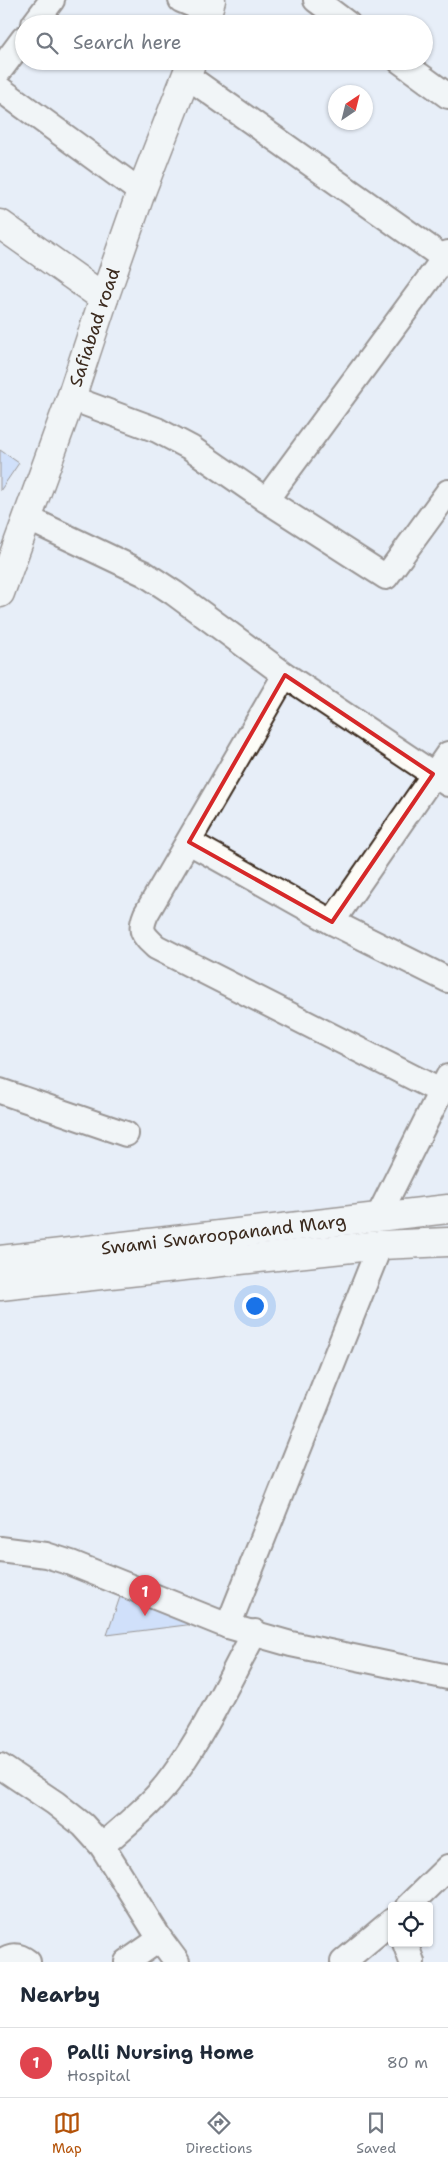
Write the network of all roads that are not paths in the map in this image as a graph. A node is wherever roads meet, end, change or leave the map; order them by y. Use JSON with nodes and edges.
{"nodes":[{"id":1,"x":52,"y":0,"type":"edge"},
{"id":2,"x":181,"y":0,"type":"edge"},
{"id":3,"x":316,"y":0,"type":"edge"},
{"id":4,"x":208,"y":12,"type":"edge"},
{"id":5,"x":41,"y":15,"type":"edge"},
{"id":6,"x":336,"y":15,"type":"edge"},
{"id":7,"x":15,"y":50,"type":"edge"},
{"id":8,"x":0,"y":70,"type":"edge"},
{"id":9,"x":190,"y":70,"type":"edge"},
{"id":10,"x":191,"y":70,"type":"edge"},
{"id":11,"x":412,"y":70,"type":"edge"},
{"id":12,"x":0,"y":88,"type":"edge"},
{"id":13,"x":448,"y":96,"type":"edge"},
{"id":14,"x":141,"y":192,"type":"junction"},
{"id":15,"x":0,"y":224,"type":"edge"},
{"id":16,"x":447,"y":258,"type":"edge"},
{"id":17,"x":104,"y":298,"type":"junction"},
{"id":18,"x":71,"y":398,"type":"junction"},
{"id":19,"x":448,"y":492,"type":"edge"},
{"id":20,"x":266,"y":500,"type":"junction"},
{"id":21,"x":27,"y":518,"type":"junction"},
{"id":22,"x":0,"y":593,"type":"edge"},
{"id":23,"x":285,"y":675,"type":"junction"},
{"id":24,"x":448,"y":754,"type":"edge"},
{"id":25,"x":440,"y":779,"type":"edge"},
{"id":26,"x":189,"y":842,"type":"junction"},
{"id":27,"x":332,"y":922,"type":"junction"},
{"id":28,"x":448,"y":980,"type":"edge"},
{"id":29,"x":444,"y":1084,"type":"edge"},
{"id":30,"x":0,"y":1091,"type":"edge"},
{"id":31,"x":126,"y":1134,"type":"dead end"},
{"id":32,"x":448,"y":1209,"type":"edge"},
{"id":33,"x":378,"y":1216,"type":"junction"},
{"id":34,"x":448,"y":1242,"type":"edge"},
{"id":35,"x":380,"y":1245,"type":"junction"},
{"id":36,"x":0,"y":1260,"type":"edge"},
{"id":37,"x":0,"y":1286,"type":"edge"},
{"id":38,"x":0,"y":1549,"type":"edge"},
{"id":39,"x":228,"y":1626,"type":"junction"},
{"id":40,"x":255,"y":1632,"type":"junction"},
{"id":41,"x":448,"y":1676,"type":"edge"},
{"id":42,"x":0,"y":1766,"type":"edge"},
{"id":43,"x":102,"y":1846,"type":"junction"},
{"id":44,"x":448,"y":1867,"type":"edge"},
{"id":45,"x":412,"y":1902,"type":"edge"},
{"id":46,"x":388,"y":1924,"type":"edge"},
{"id":47,"x":160,"y":1939,"type":"junction"},
{"id":48,"x":406,"y":1947,"type":"edge"},
{"id":49,"x":1,"y":1962,"type":"edge"},
{"id":50,"x":28,"y":1962,"type":"edge"},
{"id":51,"x":127,"y":1962,"type":"edge"},
{"id":52,"x":177,"y":1962,"type":"edge"},
{"id":53,"x":343,"y":1962,"type":"edge"},
{"id":54,"x":412,"y":1962,"type":"edge"}],
"edges":[{"from":1,"to":5,"type":"street"},
{"from":2,"to":4,"type":"street"},
{"from":3,"to":6,"type":"street"},
{"from":7,"to":8,"type":"street"},
{"from":9,"to":14,"type":"street","name":"Safiabad road"},
{"from":10,"to":16,"type":"street"},
{"from":11,"to":13,"type":"street"},
{"from":12,"to":14,"type":"street"},
{"from":14,"to":17,"type":"street","name":"Safiabad road"},
{"from":15,"to":17,"type":"street"},
{"from":16,"to":20,"type":"street"},
{"from":17,"to":18,"type":"street","name":"Safiabad road"},
{"from":18,"to":20,"type":"street"},
{"from":18,"to":21,"type":"street","name":"Safiabad road"},
{"from":19,"to":20,"type":"street"},
{"from":21,"to":22,"type":"street","name":"Safiabad road"},
{"from":21,"to":23,"type":"street"},
{"from":23,"to":25,"type":"street"},
{"from":23,"to":26,"type":"street"},
{"from":24,"to":25,"type":"street"},
{"from":25,"to":27,"type":"street"},
{"from":26,"to":27,"type":"street"},
{"from":26,"to":29,"type":"street"},
{"from":27,"to":28,"type":"street"},
{"from":29,"to":33,"type":"street"},
{"from":30,"to":31,"type":"street"},
{"from":32,"to":33,"type":"street","name":"Swami Swaroopanand Marg"},
{"from":33,"to":36,"type":"street","name":"Swami Swaroopanand Marg"},
{"from":34,"to":35,"type":"street","name":"Swami Swaroopanand Marg"},
{"from":35,"to":37,"type":"street","name":"Swami Swaroopanand Marg"},
{"from":35,"to":39,"type":"street"},
{"from":38,"to":39,"type":"street"},
{"from":39,"to":40,"type":"street"},
{"from":40,"to":41,"type":"street"},
{"from":40,"to":43,"type":"street"},
{"from":42,"to":43,"type":"street"},
{"from":43,"to":47,"type":"street"},
{"from":44,"to":45,"type":"street"},
{"from":46,"to":53,"type":"street"},
{"from":47,"to":51,"type":"street"},
{"from":47,"to":52,"type":"street"},
{"from":48,"to":54,"type":"street"},
{"from":49,"to":50,"type":"street"}]}
